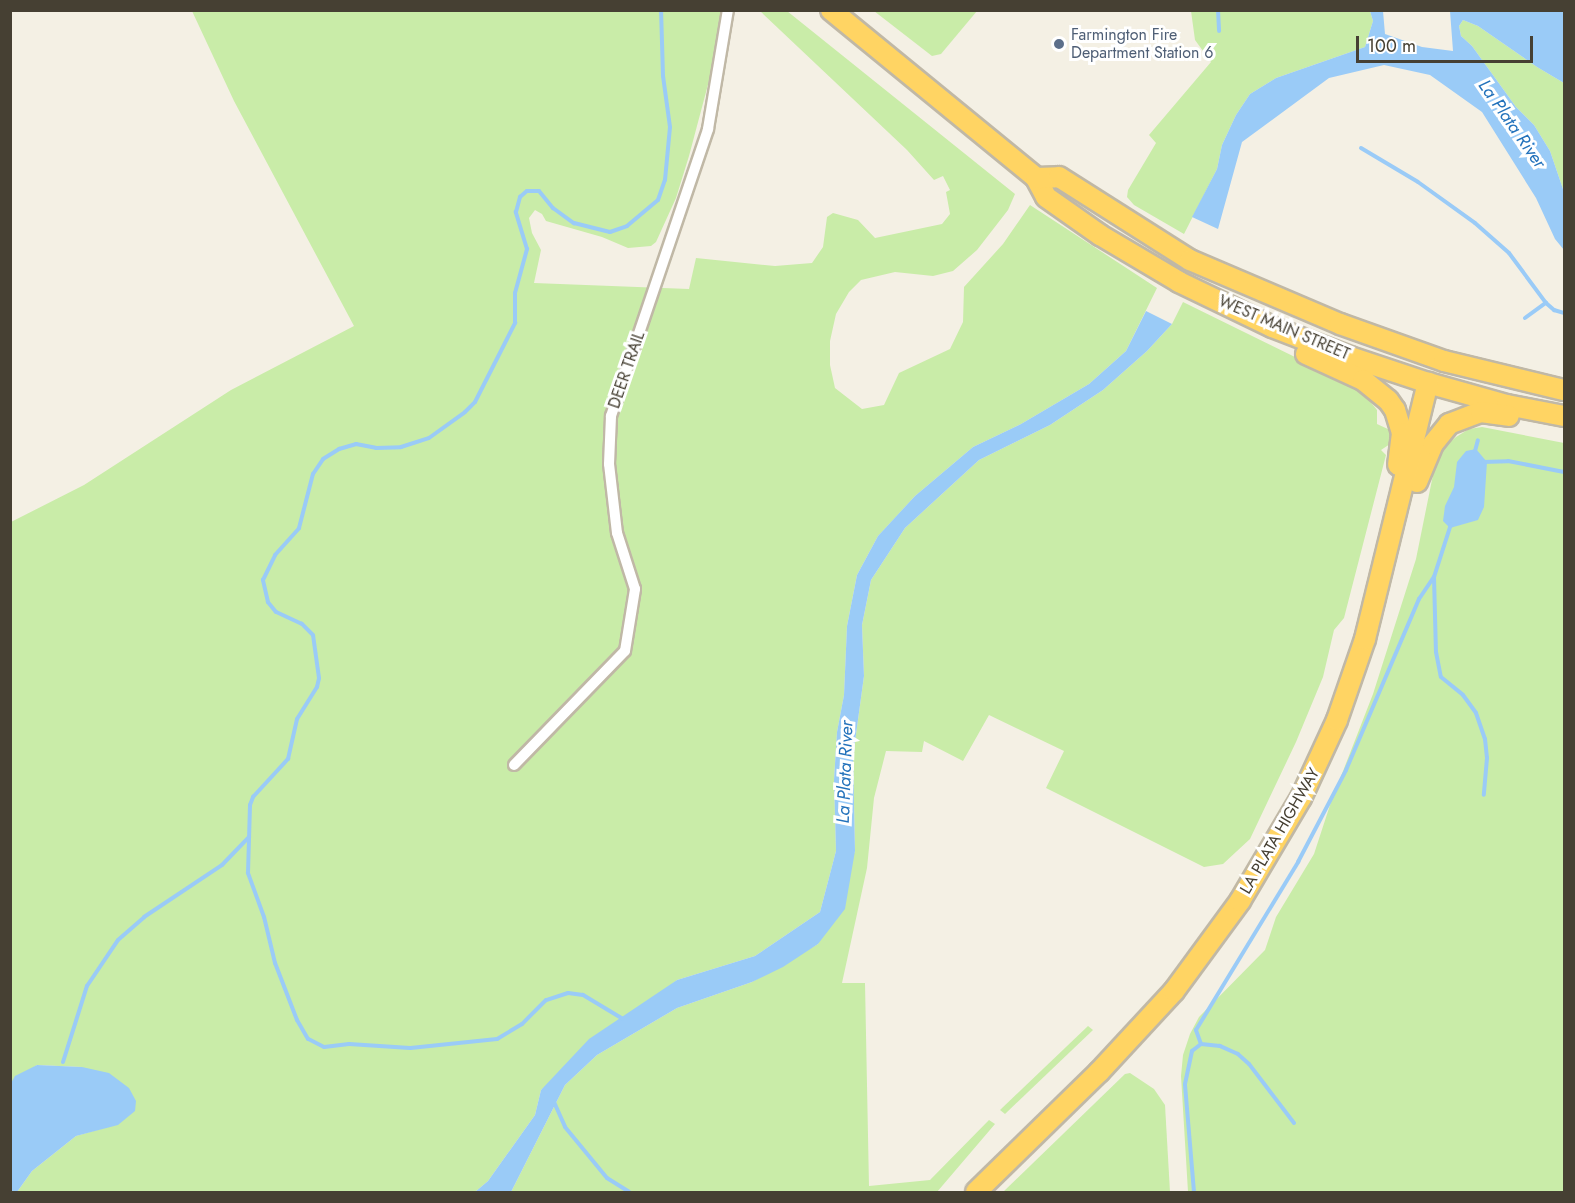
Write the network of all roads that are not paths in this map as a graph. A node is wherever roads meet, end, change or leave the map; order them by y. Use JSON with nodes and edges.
{"nodes":[{"id":1,"x":728,"y":10,"type":"edge"},
{"id":2,"x":831,"y":10,"type":"edge"},
{"id":3,"x":1036,"y":178,"type":"junction"},
{"id":4,"x":1211,"y":297,"type":"junction"},
{"id":5,"x":1340,"y":324,"type":"junction"},
{"id":6,"x":1428,"y":383,"type":"junction"},
{"id":7,"x":1564,"y":390,"type":"edge"},
{"id":8,"x":1564,"y":397,"type":"edge"},
{"id":9,"x":1564,"y":416,"type":"edge"},
{"id":10,"x":1564,"y":425,"type":"edge"},
{"id":11,"x":1388,"y":554,"type":"junction"},
{"id":12,"x":514,"y":765,"type":"dead end"},
{"id":13,"x":976,"y":1192,"type":"edge"}],
"edges":[{"from":1,"to":12,"type":"street","name":"DEER TRAIL"},
{"from":2,"to":3,"type":"highway","name":"WEST MAIN STREET"},
{"from":3,"to":4,"type":"highway","name":"WEST MAIN STREET"},
{"from":3,"to":5,"type":"highway","name":"WEST MAIN STREET"},
{"from":4,"to":6,"type":"highway","name":"WEST MAIN STREET"},
{"from":4,"to":11,"type":"highway"},
{"from":5,"to":6,"type":"highway"},
{"from":5,"to":7,"type":"highway","name":"WEST MAIN STREET"},
{"from":6,"to":8,"type":"highway"},
{"from":6,"to":9,"type":"highway","name":"WEST MAIN STREET"},
{"from":6,"to":11,"type":"highway","name":"LA PLATA HIGHWAY"},
{"from":10,"to":11,"type":"highway"},
{"from":11,"to":13,"type":"highway","name":"LA PLATA HIGHWAY"}]}
